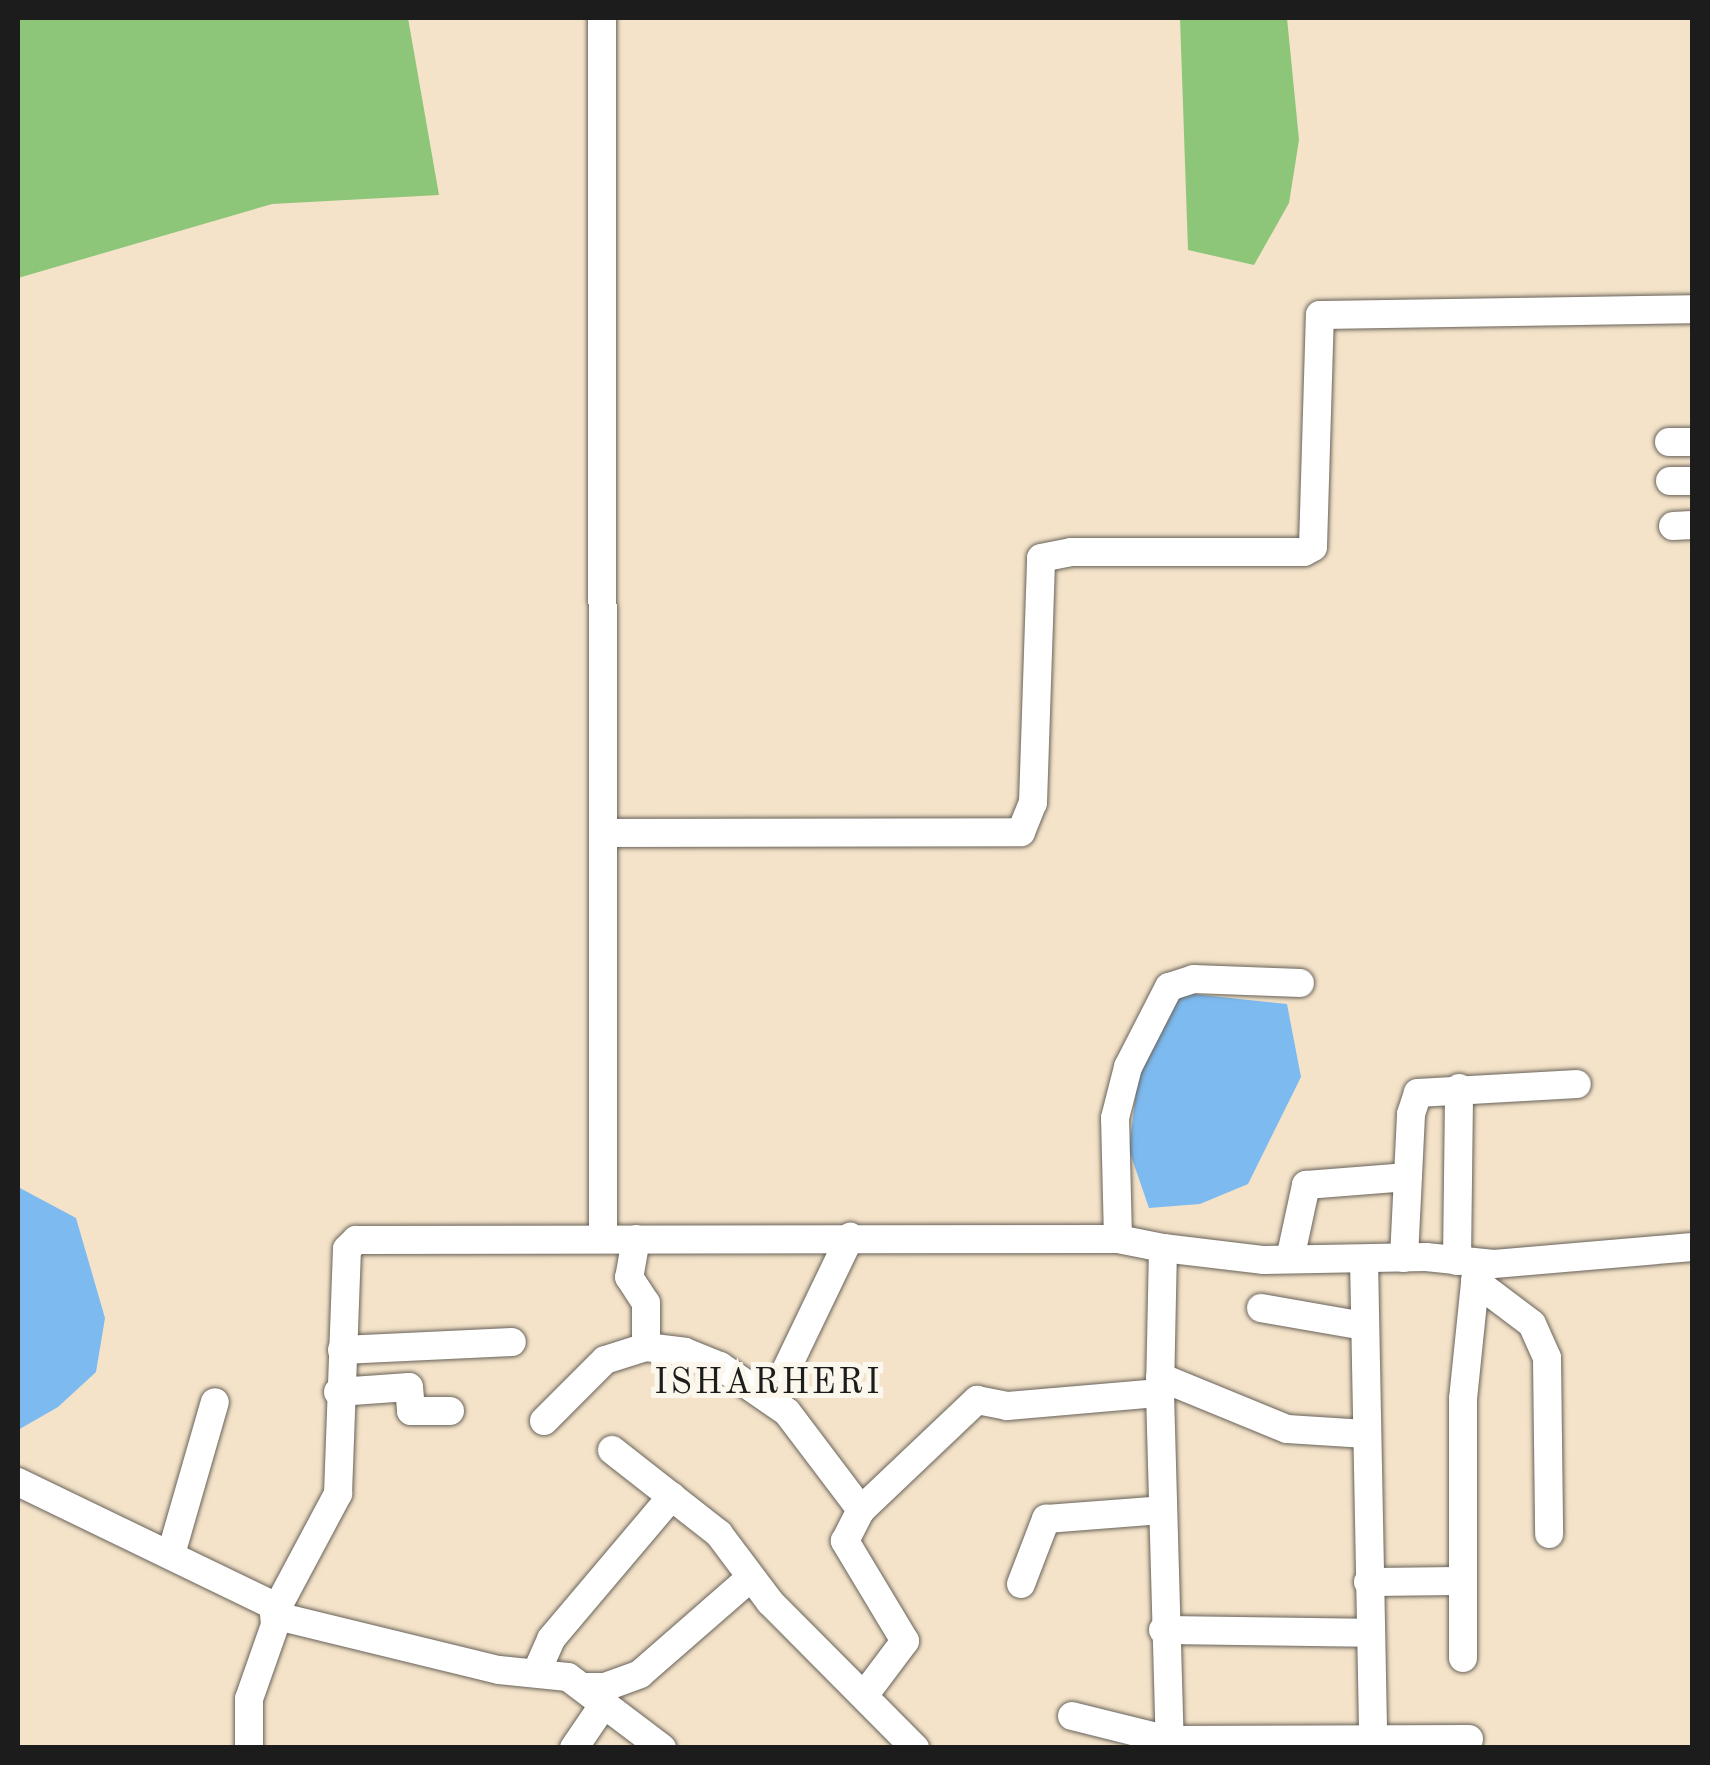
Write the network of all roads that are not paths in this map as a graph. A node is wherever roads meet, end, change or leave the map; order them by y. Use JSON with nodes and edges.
{"nodes":[{"id":1,"x":602,"y":18,"type":"edge"},
{"id":2,"x":1692,"y":309,"type":"edge"},
{"id":3,"x":604,"y":833,"type":"junction"},
{"id":4,"x":1300,"y":983,"type":"dead end"},
{"id":5,"x":1576,"y":1084,"type":"dead end"},
{"id":6,"x":1459,"y":1088,"type":"junction"},
{"id":7,"x":1408,"y":1177,"type":"junction"},
{"id":8,"x":850,"y":1237,"type":"junction"},
{"id":9,"x":636,"y":1238,"type":"junction"},
{"id":10,"x":603,"y":1239,"type":"junction"},
{"id":11,"x":1118,"y":1239,"type":"junction"},
{"id":12,"x":1692,"y":1247,"type":"edge"},
{"id":13,"x":1164,"y":1248,"type":"junction"},
{"id":14,"x":1404,"y":1258,"type":"junction"},
{"id":15,"x":1290,"y":1259,"type":"junction"},
{"id":16,"x":1364,"y":1259,"type":"junction"},
{"id":17,"x":1470,"y":1268,"type":"junction"},
{"id":18,"x":1261,"y":1308,"type":"dead end"},
{"id":19,"x":1364,"y":1326,"type":"junction"},
{"id":20,"x":512,"y":1342,"type":"dead end"},
{"id":21,"x":646,"y":1347,"type":"junction"},
{"id":22,"x":342,"y":1350,"type":"junction"},
{"id":23,"x":786,"y":1370,"type":"dead end"},
{"id":24,"x":1160,"y":1385,"type":"junction"},
{"id":25,"x":338,"y":1392,"type":"junction"},
{"id":26,"x":215,"y":1402,"type":"dead end"},
{"id":27,"x":450,"y":1411,"type":"dead end"},
{"id":28,"x":544,"y":1421,"type":"dead end"},
{"id":29,"x":1366,"y":1434,"type":"junction"},
{"id":30,"x":612,"y":1450,"type":"dead end"},
{"id":31,"x":18,"y":1482,"type":"edge"},
{"id":32,"x":672,"y":1496,"type":"junction"},
{"id":33,"x":861,"y":1510,"type":"junction"},
{"id":34,"x":1162,"y":1510,"type":"junction"},
{"id":35,"x":1549,"y":1534,"type":"dead end"},
{"id":36,"x":171,"y":1554,"type":"junction"},
{"id":37,"x":751,"y":1577,"type":"junction"},
{"id":38,"x":1463,"y":1581,"type":"junction"},
{"id":39,"x":1368,"y":1582,"type":"junction"},
{"id":40,"x":1021,"y":1584,"type":"dead end"},
{"id":41,"x":276,"y":1613,"type":"junction"},
{"id":42,"x":1163,"y":1630,"type":"junction"},
{"id":43,"x":1369,"y":1634,"type":"junction"},
{"id":44,"x":1463,"y":1658,"type":"dead end"},
{"id":45,"x":536,"y":1671,"type":"junction"},
{"id":46,"x":866,"y":1692,"type":"junction"},
{"id":47,"x":594,"y":1695,"type":"junction"},
{"id":48,"x":1072,"y":1716,"type":"dead end"},
{"id":49,"x":1469,"y":1739,"type":"dead end"},
{"id":50,"x":1372,"y":1740,"type":"junction"},
{"id":51,"x":1169,"y":1744,"type":"edge"},
{"id":52,"x":1338,"y":1744,"type":"edge"},
{"id":53,"x":249,"y":1748,"type":"edge"},
{"id":54,"x":574,"y":1748,"type":"edge"},
{"id":55,"x":662,"y":1748,"type":"edge"},
{"id":56,"x":915,"y":1748,"type":"edge"}],
"edges":[{"from":1,"to":3,"type":"street"},
{"from":2,"to":3,"type":"street"},
{"from":3,"to":10,"type":"street"},
{"from":4,"to":11,"type":"street"},
{"from":5,"to":6,"type":"street"},
{"from":6,"to":7,"type":"street"},
{"from":6,"to":17,"type":"street"},
{"from":7,"to":14,"type":"street"},
{"from":7,"to":15,"type":"street"},
{"from":8,"to":9,"type":"street"},
{"from":8,"to":11,"type":"street"},
{"from":8,"to":23,"type":"street"},
{"from":9,"to":10,"type":"street"},
{"from":9,"to":21,"type":"street"},
{"from":10,"to":22,"type":"street"},
{"from":11,"to":13,"type":"street"},
{"from":12,"to":17,"type":"street"},
{"from":13,"to":15,"type":"street"},
{"from":13,"to":24,"type":"street"},
{"from":14,"to":16,"type":"street"},
{"from":14,"to":17,"type":"street"},
{"from":15,"to":16,"type":"street"},
{"from":16,"to":19,"type":"street"},
{"from":17,"to":35,"type":"street"},
{"from":17,"to":38,"type":"street"},
{"from":18,"to":19,"type":"street"},
{"from":19,"to":29,"type":"street"},
{"from":20,"to":22,"type":"street"},
{"from":21,"to":28,"type":"street"},
{"from":21,"to":33,"type":"street"},
{"from":22,"to":25,"type":"street"},
{"from":24,"to":29,"type":"street"},
{"from":24,"to":33,"type":"street"},
{"from":24,"to":34,"type":"street"},
{"from":25,"to":27,"type":"street"},
{"from":25,"to":41,"type":"street"},
{"from":26,"to":36,"type":"street"},
{"from":29,"to":39,"type":"street"},
{"from":30,"to":32,"type":"street"},
{"from":31,"to":36,"type":"street"},
{"from":32,"to":37,"type":"street"},
{"from":32,"to":45,"type":"street"},
{"from":33,"to":46,"type":"street"},
{"from":34,"to":40,"type":"street"},
{"from":34,"to":42,"type":"street"},
{"from":36,"to":41,"type":"street"},
{"from":37,"to":46,"type":"street"},
{"from":37,"to":47,"type":"street"},
{"from":38,"to":39,"type":"street"},
{"from":38,"to":44,"type":"street"},
{"from":39,"to":43,"type":"street"},
{"from":41,"to":45,"type":"street"},
{"from":41,"to":53,"type":"street"},
{"from":42,"to":43,"type":"street"},
{"from":42,"to":51,"type":"street"},
{"from":43,"to":50,"type":"street"},
{"from":45,"to":47,"type":"street"},
{"from":46,"to":56,"type":"street"},
{"from":47,"to":54,"type":"street"},
{"from":47,"to":55,"type":"street"},
{"from":48,"to":51,"type":"street"},
{"from":49,"to":50,"type":"street"},
{"from":50,"to":52,"type":"street"},
{"from":51,"to":52,"type":"street"}]}
